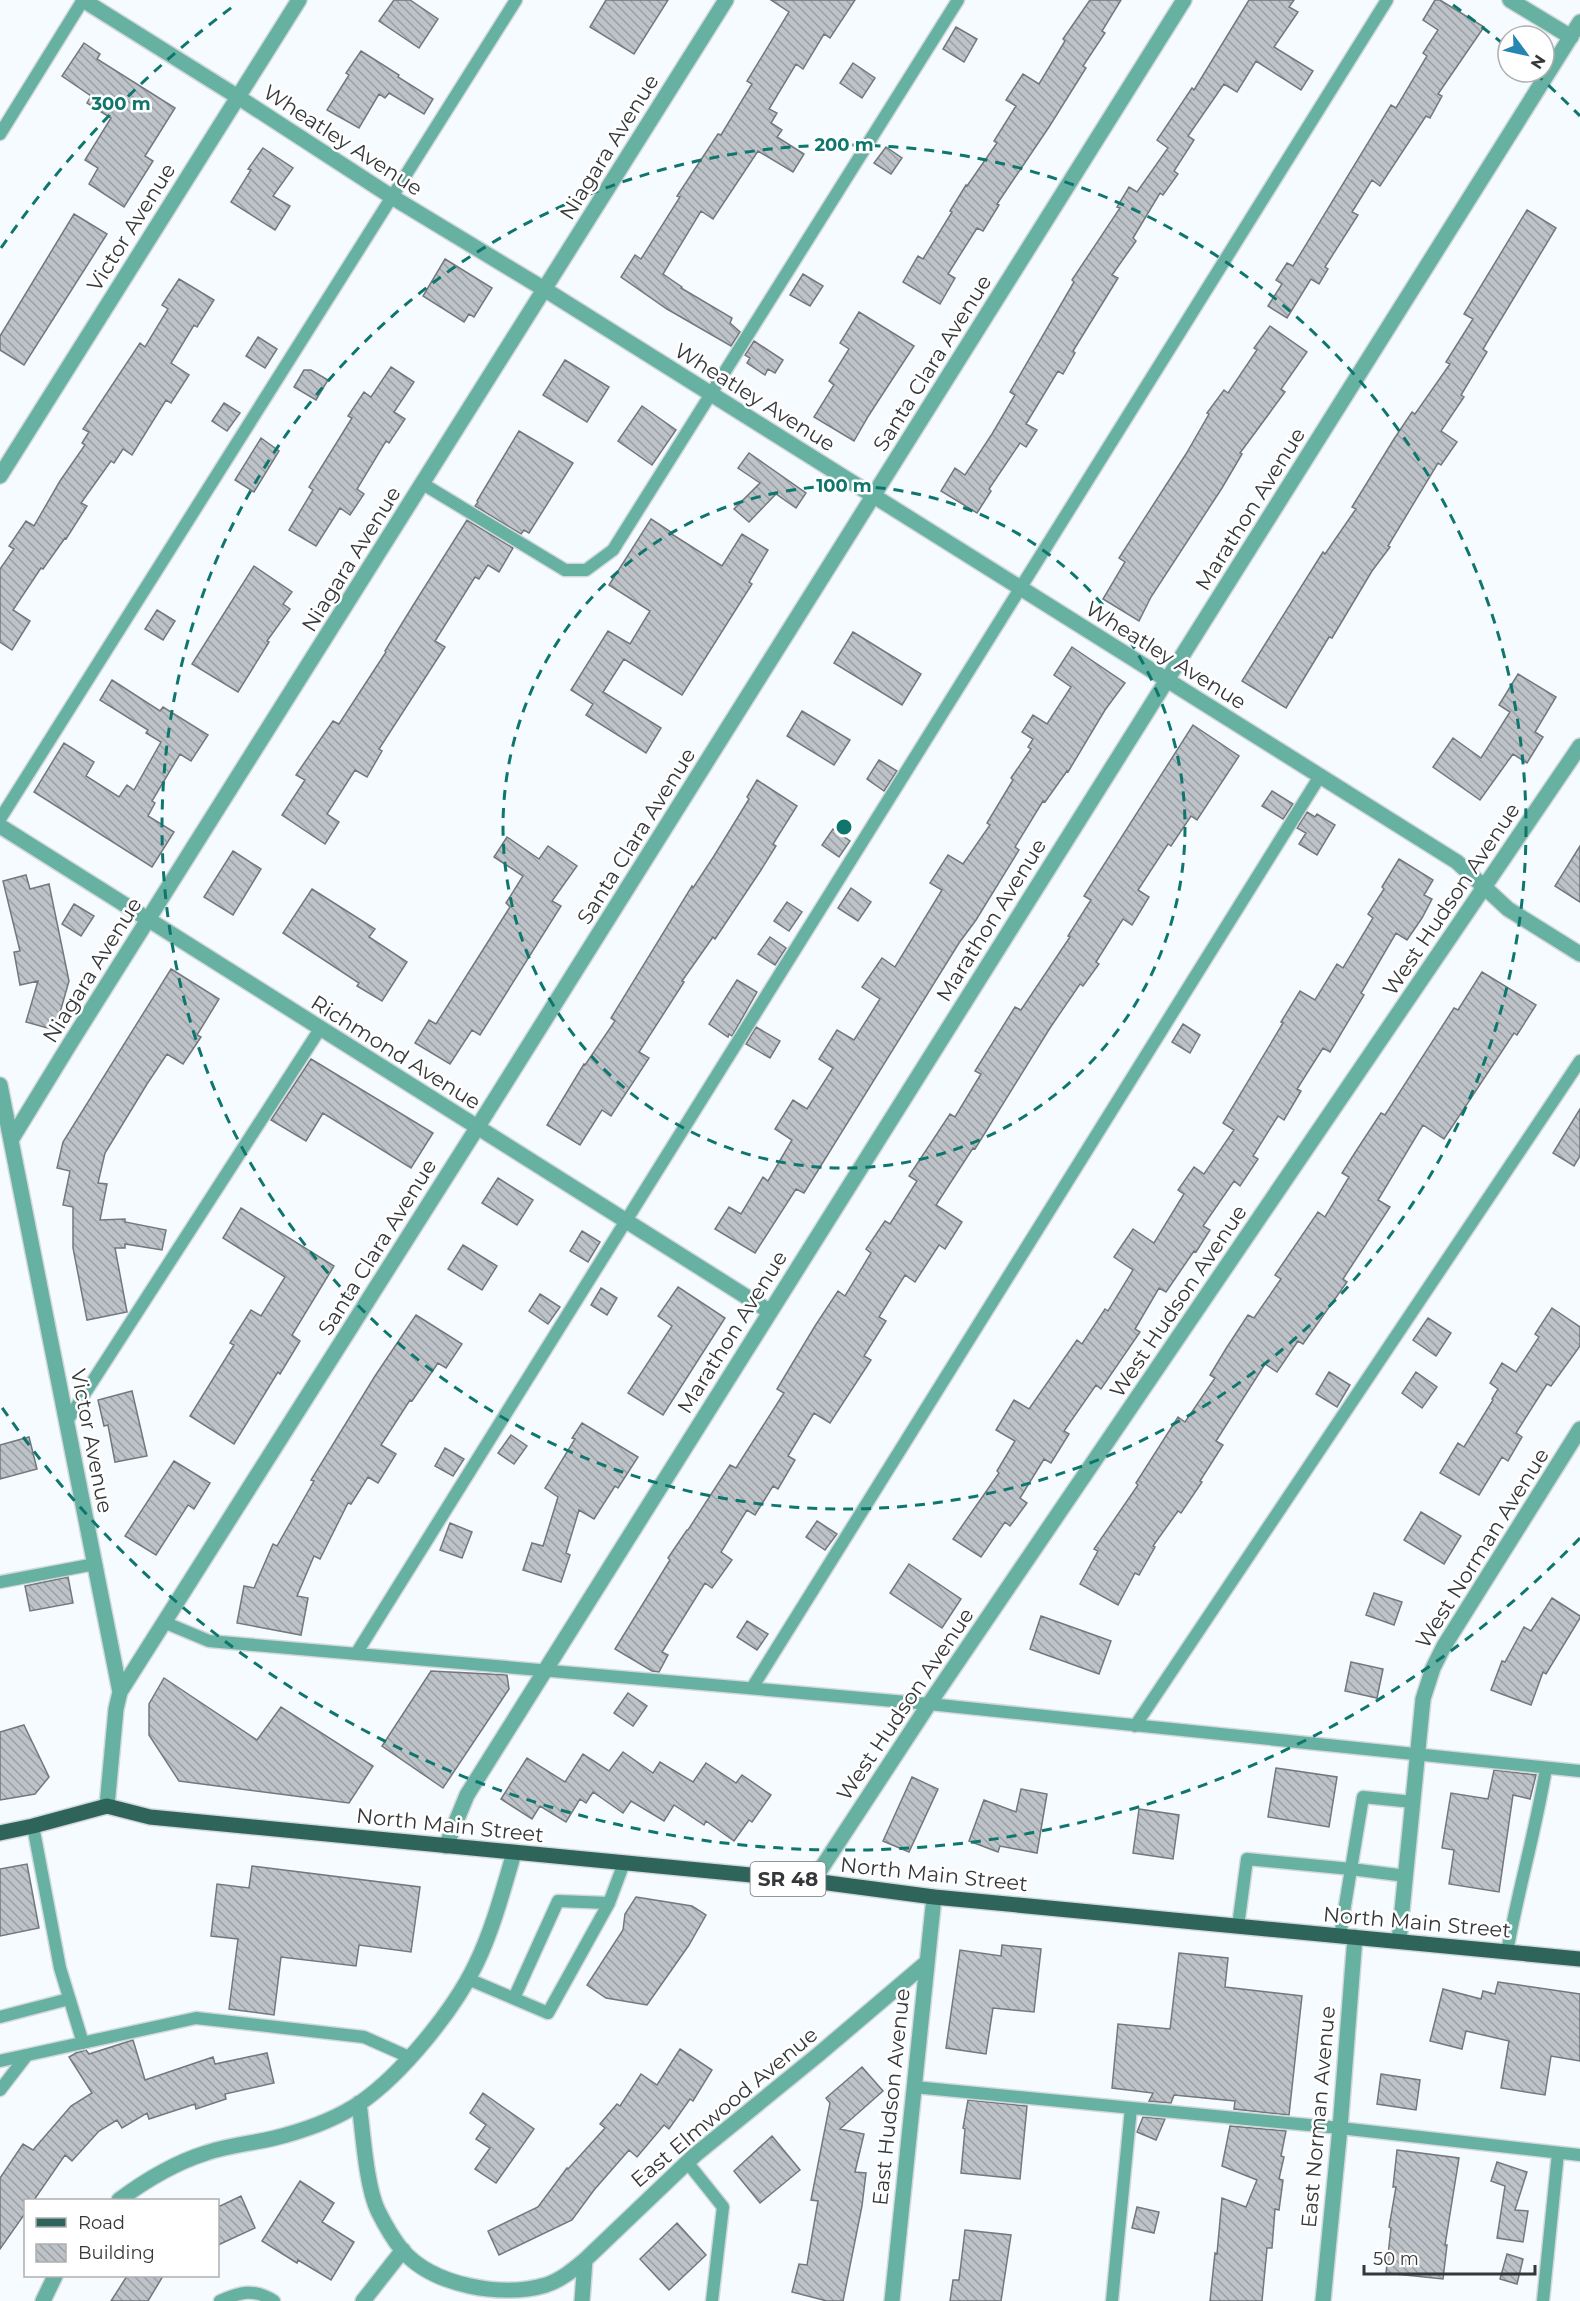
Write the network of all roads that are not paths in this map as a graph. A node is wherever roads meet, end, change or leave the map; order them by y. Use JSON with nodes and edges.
{"nodes":[{"id":1,"x":83,"y":0,"type":"edge"},
{"id":2,"x":299,"y":0,"type":"edge"},
{"id":3,"x":516,"y":0,"type":"edge"},
{"id":4,"x":726,"y":0,"type":"edge"},
{"id":5,"x":958,"y":0,"type":"edge"},
{"id":6,"x":1184,"y":0,"type":"edge"},
{"id":7,"x":1387,"y":0,"type":"edge"},
{"id":8,"x":1510,"y":0,"type":"edge"},
{"id":9,"x":1580,"y":22,"type":"edge"},
{"id":10,"x":1571,"y":37,"type":"junction"},
{"id":11,"x":238,"y":97,"type":"junction"},
{"id":12,"x":0,"y":134,"type":"edge"},
{"id":13,"x":392,"y":197,"type":"junction"},
{"id":14,"x":544,"y":289,"type":"junction"},
{"id":15,"x":711,"y":394,"type":"junction"},
{"id":16,"x":0,"y":477,"type":"edge"},
{"id":17,"x":423,"y":484,"type":"junction"},
{"id":18,"x":874,"y":496,"type":"junction"},
{"id":19,"x":1020,"y":588,"type":"junction"},
{"id":20,"x":1167,"y":681,"type":"junction"},
{"id":21,"x":1580,"y":746,"type":"edge"},
{"id":22,"x":1320,"y":776,"type":"junction"},
{"id":23,"x":0,"y":819,"type":"edge"},
{"id":24,"x":0,"y":826,"type":"edge"},
{"id":25,"x":1485,"y":886,"type":"junction"},
{"id":26,"x":148,"y":920,"type":"junction"},
{"id":27,"x":1580,"y":954,"type":"edge"},
{"id":28,"x":320,"y":1029,"type":"junction"},
{"id":29,"x":1580,"y":1061,"type":"edge"},
{"id":30,"x":0,"y":1085,"type":"edge"},
{"id":31,"x":477,"y":1128,"type":"junction"},
{"id":32,"x":11,"y":1140,"type":"junction"},
{"id":33,"x":626,"y":1221,"type":"junction"},
{"id":34,"x":770,"y":1311,"type":"junction"},
{"id":35,"x":67,"y":1421,"type":"junction"},
{"id":36,"x":1580,"y":1429,"type":"edge"},
{"id":37,"x":95,"y":1564,"type":"junction"},
{"id":38,"x":0,"y":1582,"type":"edge"},
{"id":39,"x":166,"y":1623,"type":"junction"},
{"id":40,"x":356,"y":1654,"type":"junction"},
{"id":41,"x":546,"y":1670,"type":"junction"},
{"id":42,"x":752,"y":1688,"type":"junction"},
{"id":43,"x":120,"y":1692,"type":"junction"},
{"id":44,"x":929,"y":1704,"type":"junction"},
{"id":45,"x":1135,"y":1726,"type":"junction"},
{"id":46,"x":1418,"y":1756,"type":"junction"},
{"id":47,"x":1546,"y":1768,"type":"junction"},
{"id":48,"x":1580,"y":1771,"type":"edge"},
{"id":49,"x":1413,"y":1802,"type":"junction"},
{"id":50,"x":107,"y":1806,"type":"junction"},
{"id":51,"x":33,"y":1826,"type":"junction"},
{"id":52,"x":0,"y":1833,"type":"edge"},
{"id":53,"x":446,"y":1846,"type":"junction"},
{"id":54,"x":514,"y":1853,"type":"junction"},
{"id":55,"x":624,"y":1863,"type":"junction"},
{"id":56,"x":1351,"y":1869,"type":"junction"},
{"id":57,"x":1406,"y":1876,"type":"junction"},
{"id":58,"x":813,"y":1881,"type":"junction"},
{"id":59,"x":934,"y":1897,"type":"junction"},
{"id":60,"x":609,"y":1903,"type":"junction"},
{"id":61,"x":1238,"y":1926,"type":"junction"},
{"id":62,"x":1347,"y":1936,"type":"junction"},
{"id":63,"x":1399,"y":1941,"type":"junction"},
{"id":64,"x":1507,"y":1952,"type":"junction"},
{"id":65,"x":1580,"y":1959,"type":"edge"},
{"id":66,"x":926,"y":1963,"type":"junction"},
{"id":67,"x":468,"y":1979,"type":"junction"},
{"id":68,"x":514,"y":1998,"type":"junction"},
{"id":69,"x":69,"y":1999,"type":"junction"},
{"id":70,"x":0,"y":2017,"type":"edge"},
{"id":71,"x":83,"y":2043,"type":"junction"},
{"id":72,"x":27,"y":2055,"type":"junction"},
{"id":73,"x":409,"y":2056,"type":"junction"},
{"id":74,"x":0,"y":2061,"type":"edge"},
{"id":75,"x":914,"y":2087,"type":"junction"},
{"id":76,"x":0,"y":2090,"type":"edge"},
{"id":77,"x":359,"y":2103,"type":"junction"},
{"id":78,"x":1131,"y":2108,"type":"junction"},
{"id":79,"x":1340,"y":2128,"type":"junction"},
{"id":80,"x":1558,"y":2153,"type":"junction"},
{"id":81,"x":1580,"y":2156,"type":"edge"},
{"id":82,"x":687,"y":2162,"type":"junction"},
{"id":83,"x":120,"y":2199,"type":"edge"},
{"id":84,"x":403,"y":2250,"type":"junction"},
{"id":85,"x":585,"y":2260,"type":"junction"},
{"id":86,"x":55,"y":2277,"type":"edge"},
{"id":87,"x":482,"y":2295,"type":"edge"},
{"id":88,"x":43,"y":2301,"type":"edge"},
{"id":89,"x":220,"y":2301,"type":"edge"},
{"id":90,"x":274,"y":2301,"type":"edge"},
{"id":91,"x":363,"y":2301,"type":"edge"},
{"id":92,"x":582,"y":2301,"type":"edge"},
{"id":93,"x":712,"y":2301,"type":"edge"},
{"id":94,"x":892,"y":2301,"type":"edge"},
{"id":95,"x":1112,"y":2301,"type":"edge"},
{"id":96,"x":1323,"y":2301,"type":"edge"},
{"id":97,"x":1543,"y":2301,"type":"edge"}],
"edges":[{"from":1,"to":11,"type":"street","name":"Wheatley Avenue"},
{"from":1,"to":12,"type":"lane"},
{"from":2,"to":11,"type":"street","name":"Victor Avenue"},
{"from":3,"to":13,"type":"lane"},
{"from":4,"to":14,"type":"street","name":"Niagara Avenue"},
{"from":5,"to":15,"type":"lane"},
{"from":6,"to":18,"type":"street","name":"Santa Clara Avenue"},
{"from":7,"to":19,"type":"lane"},
{"from":8,"to":10,"type":"street"},
{"from":9,"to":10,"type":"street","name":"Marathon Avenue"},
{"from":10,"to":20,"type":"street","name":"Marathon Avenue"},
{"from":11,"to":13,"type":"street","name":"Wheatley Avenue"},
{"from":11,"to":16,"type":"street","name":"Victor Avenue"},
{"from":13,"to":14,"type":"street","name":"Wheatley Avenue"},
{"from":13,"to":23,"type":"lane"},
{"from":14,"to":15,"type":"street","name":"Wheatley Avenue"},
{"from":14,"to":17,"type":"street","name":"Niagara Avenue"},
{"from":15,"to":17,"type":"lane"},
{"from":15,"to":18,"type":"street","name":"Wheatley Avenue"},
{"from":17,"to":26,"type":"street","name":"Niagara Avenue"},
{"from":18,"to":19,"type":"street","name":"Wheatley Avenue"},
{"from":18,"to":31,"type":"street","name":"Santa Clara Avenue"},
{"from":19,"to":20,"type":"street","name":"Wheatley Avenue"},
{"from":19,"to":33,"type":"lane"},
{"from":20,"to":22,"type":"street","name":"Wheatley Avenue"},
{"from":20,"to":34,"type":"street","name":"Marathon Avenue"},
{"from":21,"to":25,"type":"street","name":"West Hudson Avenue"},
{"from":22,"to":25,"type":"street","name":"Wheatley Avenue"},
{"from":22,"to":42,"type":"lane"},
{"from":24,"to":26,"type":"street","name":"Richmond Avenue"},
{"from":25,"to":27,"type":"street","name":"Wheatley Avenue"},
{"from":25,"to":44,"type":"street","name":"West Hudson Avenue"},
{"from":26,"to":28,"type":"street","name":"Richmond Avenue"},
{"from":26,"to":32,"type":"street","name":"Niagara Avenue"},
{"from":28,"to":31,"type":"street","name":"Richmond Avenue"},
{"from":28,"to":35,"type":"lane"},
{"from":29,"to":45,"type":"lane"},
{"from":30,"to":32,"type":"street","name":"Victor Avenue"},
{"from":31,"to":33,"type":"street","name":"Richmond Avenue"},
{"from":31,"to":39,"type":"street","name":"Santa Clara Avenue"},
{"from":32,"to":35,"type":"street","name":"Victor Avenue"},
{"from":33,"to":34,"type":"street","name":"Richmond Avenue"},
{"from":33,"to":40,"type":"lane"},
{"from":34,"to":41,"type":"street","name":"Marathon Avenue"},
{"from":35,"to":37,"type":"street","name":"Victor Avenue"},
{"from":36,"to":46,"type":"street","name":"West Norman Avenue"},
{"from":37,"to":38,"type":"lane"},
{"from":37,"to":43,"type":"street","name":"Victor Avenue"},
{"from":39,"to":40,"type":"lane"},
{"from":39,"to":43,"type":"street","name":"Santa Clara Avenue"},
{"from":40,"to":41,"type":"lane"},
{"from":41,"to":42,"type":"lane"},
{"from":41,"to":53,"type":"street","name":"Marathon Avenue"},
{"from":42,"to":44,"type":"lane"},
{"from":43,"to":50,"type":"street","name":"Victor Avenue"},
{"from":44,"to":45,"type":"lane"},
{"from":44,"to":58,"type":"street","name":"West Hudson Avenue"},
{"from":45,"to":46,"type":"lane"},
{"from":46,"to":47,"type":"lane"},
{"from":46,"to":49,"type":"street","name":"West Norman Avenue"},
{"from":47,"to":48,"type":"lane"},
{"from":47,"to":64,"type":"lane"},
{"from":49,"to":56,"type":"lane"},
{"from":49,"to":57,"type":"street","name":"West Norman Avenue"},
{"from":50,"to":51,"type":"main road","name":"North Main Street","number":"SR 48"},
{"from":50,"to":53,"type":"main road","name":"North Main Street","number":"SR 48"},
{"from":51,"to":52,"type":"main road","name":"North Main Street","number":"SR 48"},
{"from":51,"to":69,"type":"lane"},
{"from":53,"to":54,"type":"main road","name":"North Main Street","number":"SR 48"},
{"from":54,"to":55,"type":"main road","name":"North Main Street","number":"SR 48"},
{"from":54,"to":67,"type":"street"},
{"from":55,"to":58,"type":"main road","name":"North Main Street","number":"SR 48"},
{"from":55,"to":60,"type":"lane"},
{"from":56,"to":57,"type":"lane"},
{"from":56,"to":61,"type":"lane"},
{"from":56,"to":62,"type":"lane"},
{"from":57,"to":63,"type":"street","name":"West Norman Avenue"},
{"from":58,"to":59,"type":"main road","name":"North Main Street","number":"SR 48"},
{"from":59,"to":61,"type":"main road","name":"North Main Street","number":"SR 48"},
{"from":59,"to":66,"type":"street","name":"East Hudson Avenue"},
{"from":60,"to":68,"type":"lane"},
{"from":60,"to":68,"type":"lane"},
{"from":61,"to":62,"type":"main road","name":"North Main Street","number":"SR 48"},
{"from":62,"to":63,"type":"main road","name":"North Main Street","number":"SR 48"},
{"from":62,"to":79,"type":"street","name":"East Norman Avenue"},
{"from":63,"to":64,"type":"main road","name":"North Main Street","number":"SR 48"},
{"from":64,"to":65,"type":"main road","name":"North Main Street","number":"SR 48"},
{"from":66,"to":75,"type":"street","name":"East Hudson Avenue"},
{"from":66,"to":82,"type":"street","name":"East Elmwood Avenue"},
{"from":67,"to":68,"type":"lane"},
{"from":67,"to":73,"type":"street"},
{"from":69,"to":70,"type":"lane"},
{"from":69,"to":71,"type":"lane"},
{"from":71,"to":72,"type":"lane"},
{"from":71,"to":73,"type":"lane"},
{"from":72,"to":74,"type":"lane"},
{"from":72,"to":76,"type":"lane"},
{"from":73,"to":77,"type":"street"},
{"from":75,"to":78,"type":"lane"},
{"from":75,"to":94,"type":"street","name":"East Hudson Avenue"},
{"from":77,"to":83,"type":"street"},
{"from":77,"to":84,"type":"street"},
{"from":78,"to":79,"type":"lane"},
{"from":78,"to":95,"type":"lane"},
{"from":79,"to":80,"type":"lane"},
{"from":79,"to":96,"type":"street","name":"East Norman Avenue"},
{"from":80,"to":81,"type":"lane"},
{"from":80,"to":97,"type":"lane"},
{"from":82,"to":85,"type":"street","name":"East Elmwood Avenue"},
{"from":82,"to":93,"type":"lane"},
{"from":84,"to":87,"type":"street","name":"East Elmwood Avenue"},
{"from":84,"to":91,"type":"street"},
{"from":85,"to":87,"type":"street","name":"East Elmwood Avenue"},
{"from":85,"to":92,"type":"street"},
{"from":86,"to":88,"type":"street"},
{"from":89,"to":90,"type":"lane"}]}
